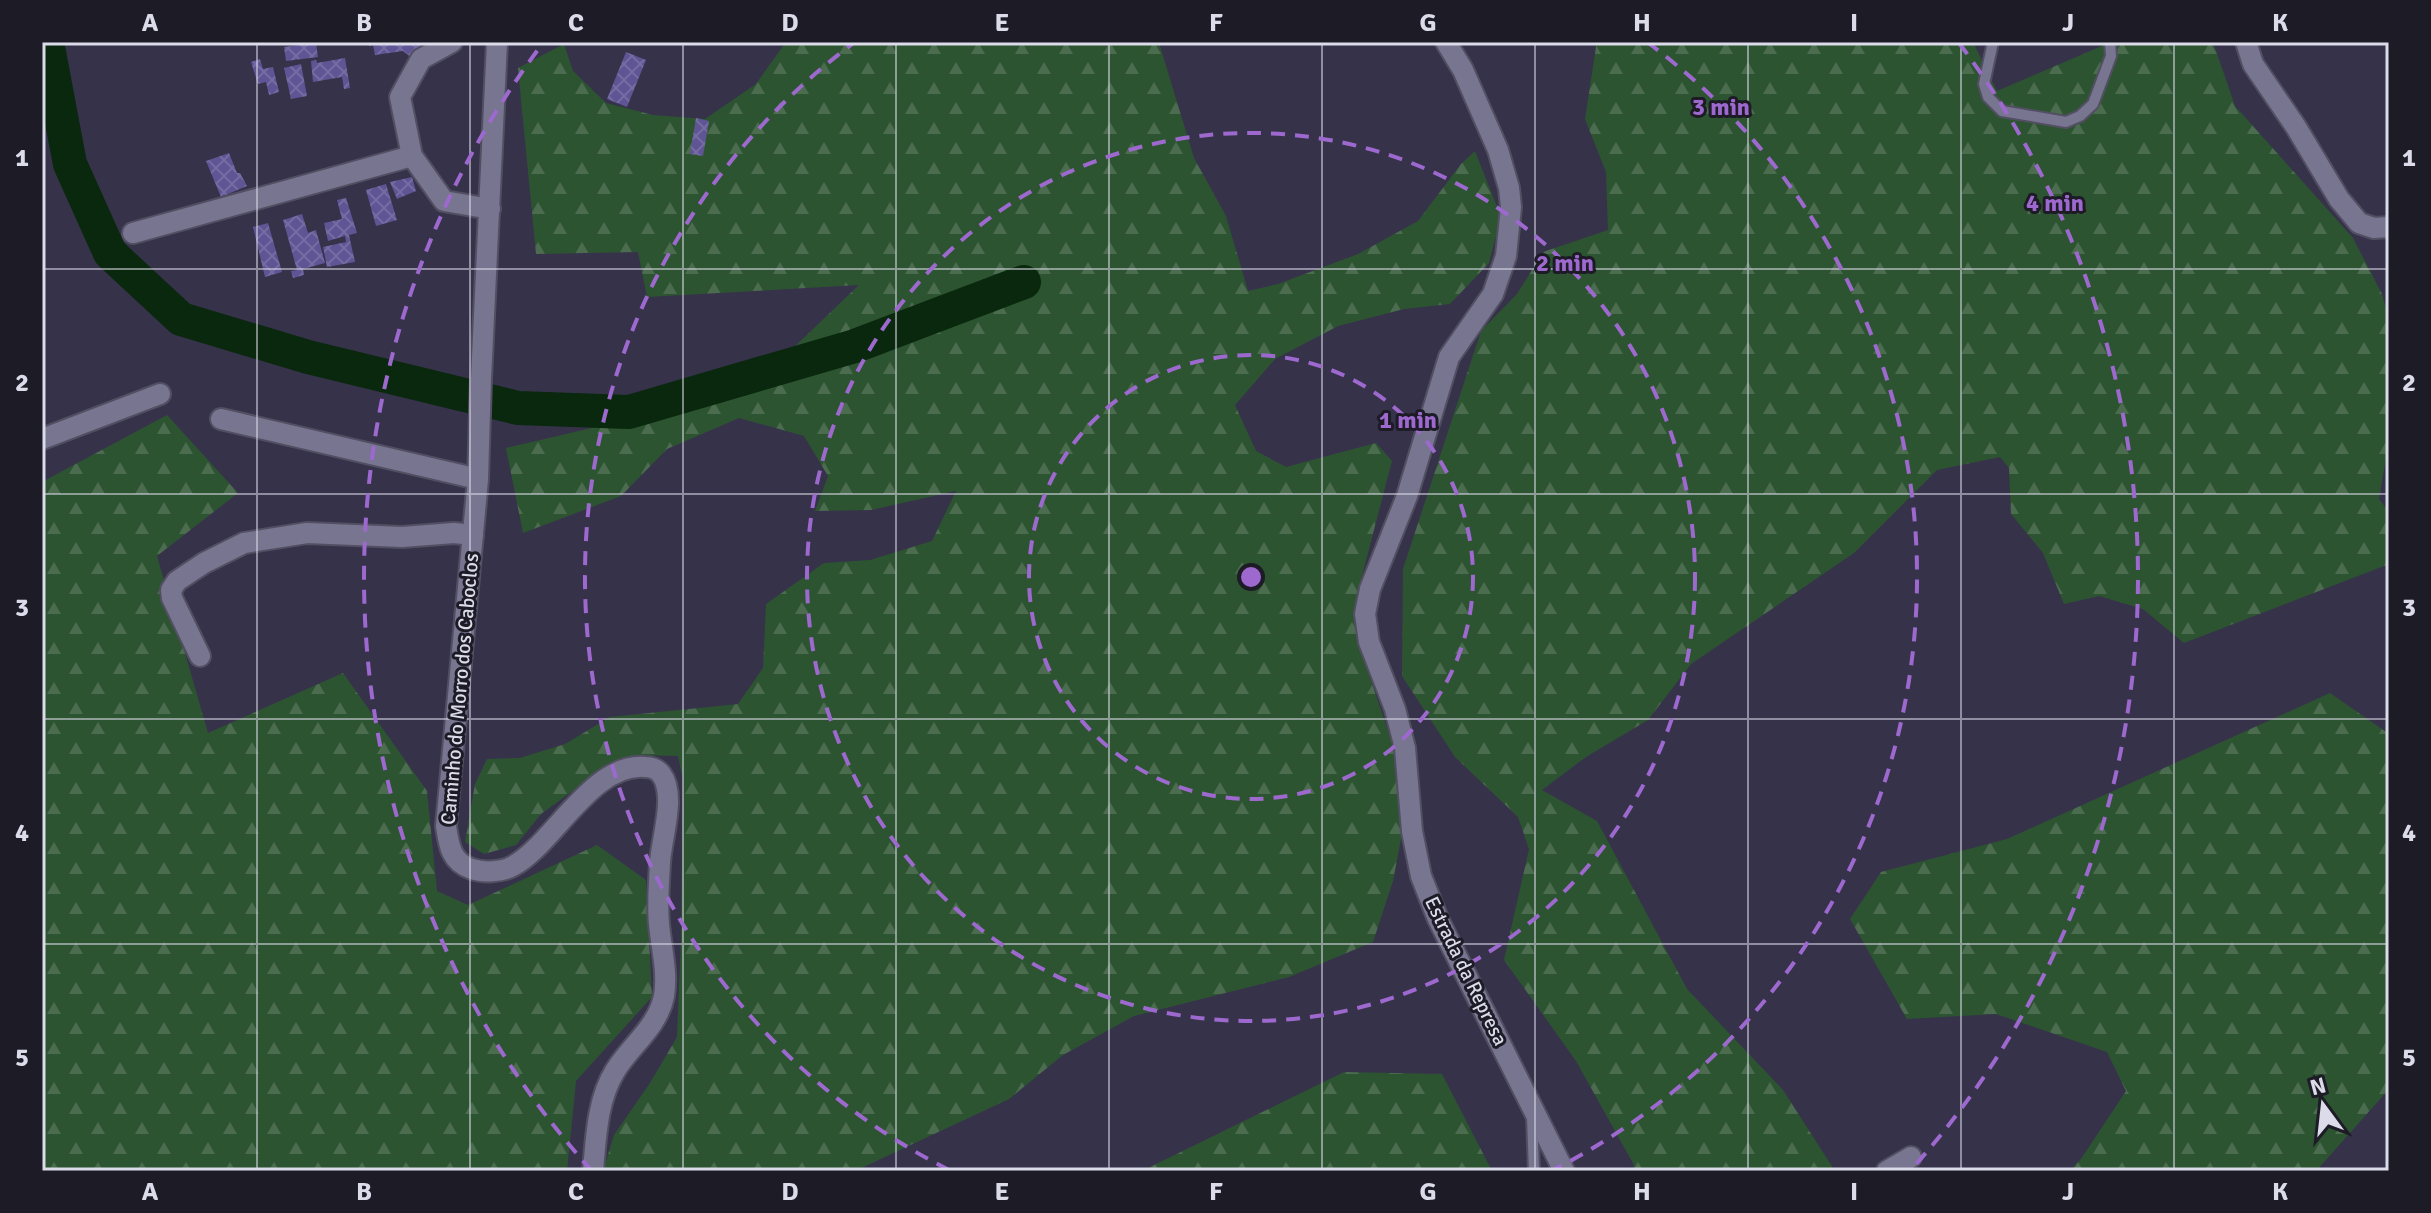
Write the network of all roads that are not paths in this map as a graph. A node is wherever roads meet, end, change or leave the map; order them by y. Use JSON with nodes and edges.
{"nodes":[{"id":1,"x":452,"y":42,"type":"edge"},
{"id":2,"x":497,"y":42,"type":"edge"},
{"id":3,"x":1446,"y":42,"type":"edge"},
{"id":4,"x":1993,"y":42,"type":"edge"},
{"id":5,"x":2110,"y":42,"type":"edge"},
{"id":6,"x":2246,"y":42,"type":"edge"},
{"id":7,"x":412,"y":156,"type":"junction"},
{"id":8,"x":490,"y":209,"type":"junction"},
{"id":9,"x":2389,"y":227,"type":"edge"},
{"id":10,"x":133,"y":233,"type":"dead end"},
{"id":11,"x":160,"y":394,"type":"dead end"},
{"id":12,"x":221,"y":419,"type":"dead end"},
{"id":13,"x":42,"y":439,"type":"edge"},
{"id":14,"x":478,"y":472,"type":"junction"},
{"id":15,"x":473,"y":535,"type":"junction"},
{"id":16,"x":200,"y":656,"type":"dead end"},
{"id":17,"x":1532,"y":1103,"type":"junction"},
{"id":18,"x":1911,"y":1157,"type":"dead end"},
{"id":19,"x":593,"y":1171,"type":"edge"},
{"id":20,"x":1534,"y":1171,"type":"edge"},
{"id":21,"x":1564,"y":1171,"type":"edge"},
{"id":22,"x":1887,"y":1171,"type":"edge"}],
"edges":[{"from":1,"to":7,"type":"street"},
{"from":2,"to":8,"type":"street","name":"Caminho do Morro dos Caboclos"},
{"from":3,"to":17,"type":"street","name":"Estrada da Represa"},
{"from":4,"to":5,"type":"lane"},
{"from":6,"to":9,"type":"street"},
{"from":7,"to":8,"type":"street"},
{"from":7,"to":10,"type":"street"},
{"from":8,"to":14,"type":"street","name":"Caminho do Morro dos Caboclos"},
{"from":11,"to":13,"type":"street"},
{"from":12,"to":14,"type":"street"},
{"from":14,"to":15,"type":"street","name":"Caminho do Morro dos Caboclos"},
{"from":15,"to":16,"type":"street"},
{"from":15,"to":19,"type":"street","name":"Caminho do Morro dos Caboclos"},
{"from":17,"to":20,"type":"lane"},
{"from":17,"to":21,"type":"street","name":"Estrada da Represa"},
{"from":18,"to":22,"type":"street"}]}
